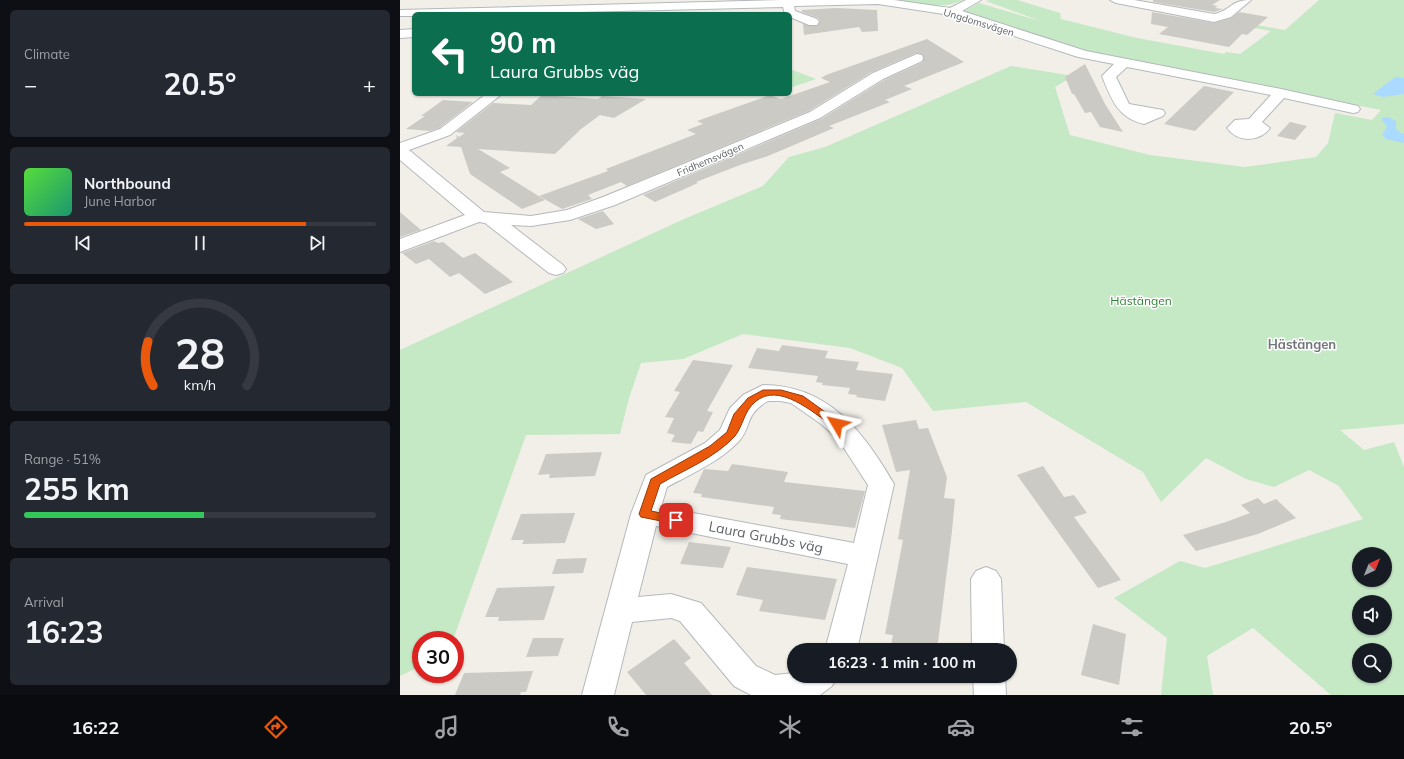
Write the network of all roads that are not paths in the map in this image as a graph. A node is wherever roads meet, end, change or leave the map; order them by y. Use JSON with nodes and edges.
{"nodes":[{"id":1,"x":496,"y":0,"type":"edge"},
{"id":2,"x":831,"y":0,"type":"edge"},
{"id":3,"x":975,"y":0,"type":"edge"},
{"id":4,"x":1116,"y":0,"type":"edge"},
{"id":5,"x":1245,"y":0,"type":"edge"},
{"id":6,"x":742,"y":2,"type":"edge"},
{"id":7,"x":788,"y":2,"type":"junction"},
{"id":8,"x":661,"y":3,"type":"edge"},
{"id":9,"x":589,"y":4,"type":"edge"},
{"id":10,"x":694,"y":10,"type":"edge"},
{"id":11,"x":487,"y":11,"type":"junction"},
{"id":12,"x":458,"y":12,"type":"edge"},
{"id":13,"x":519,"y":12,"type":"edge"},
{"id":14,"x":790,"y":12,"type":"edge"},
{"id":15,"x":952,"y":12,"type":"junction"},
{"id":16,"x":400,"y":14,"type":"edge"},
{"id":17,"x":412,"y":14,"type":"edge"},
{"id":18,"x":792,"y":14,"type":"edge"},
{"id":19,"x":813,"y":22,"type":"dead end"},
{"id":20,"x":412,"y":33,"type":"edge"},
{"id":21,"x":400,"y":34,"type":"edge"},
{"id":22,"x":917,"y":58,"type":"dead end"},
{"id":23,"x":1124,"y":62,"type":"junction"},
{"id":24,"x":1282,"y":93,"type":"junction"},
{"id":25,"x":492,"y":96,"type":"edge"},
{"id":26,"x":1123,"y":107,"type":"dead end"},
{"id":27,"x":1353,"y":109,"type":"dead end"},
{"id":28,"x":1253,"y":123,"type":"dead end"},
{"id":29,"x":400,"y":149,"type":"edge"},
{"id":30,"x":485,"y":217,"type":"junction"},
{"id":31,"x":400,"y":246,"type":"edge"},
{"id":32,"x":556,"y":269,"type":"dead end"},
{"id":33,"x":645,"y":514,"type":"junction"},
{"id":34,"x":864,"y":556,"type":"junction"},
{"id":35,"x":986,"y":579,"type":"dead end"},
{"id":36,"x":620,"y":611,"type":"junction"},
{"id":37,"x":843,"y":643,"type":"edge"},
{"id":38,"x":988,"y":643,"type":"edge"},
{"id":39,"x":811,"y":683,"type":"edge"},
{"id":40,"x":989,"y":683,"type":"edge"},
{"id":41,"x":598,"y":695,"type":"edge"},
{"id":42,"x":990,"y":695,"type":"edge"}],
"edges":[{"from":1,"to":11,"type":"street"},
{"from":2,"to":7,"type":"street","name":"Ungdomsvägen"},
{"from":2,"to":15,"type":"street","name":"Ungdomsvägen"},
{"from":3,"to":15,"type":"street"},
{"from":4,"to":5,"type":"street"},
{"from":6,"to":7,"type":"street","name":"Ungdomsvägen"},
{"from":6,"to":10,"type":"street","name":"Ungdomsvägen"},
{"from":7,"to":14,"type":"street"},
{"from":8,"to":9,"type":"street","name":"Ungdomsvägen"},
{"from":8,"to":10,"type":"street","name":"Ungdomsvägen"},
{"from":9,"to":13,"type":"street","name":"Ungdomsvägen"},
{"from":11,"to":12,"type":"street","name":"Ungdomsvägen"},
{"from":11,"to":13,"type":"street","name":"Ungdomsvägen"},
{"from":15,"to":23,"type":"street","name":"Ungdomsvägen"},
{"from":16,"to":17,"type":"street","name":"Ungdomsvägen"},
{"from":18,"to":19,"type":"street"},
{"from":20,"to":21,"type":"street"},
{"from":22,"to":30,"type":"street","name":"Fridhemsvägen"},
{"from":23,"to":24,"type":"street","name":"Ungdomsvägen"},
{"from":23,"to":26,"type":"street"},
{"from":24,"to":27,"type":"street","name":"Ungdomsvägen"},
{"from":24,"to":28,"type":"street"},
{"from":25,"to":29,"type":"street"},
{"from":29,"to":30,"type":"street"},
{"from":30,"to":31,"type":"street"},
{"from":30,"to":32,"type":"street"},
{"from":33,"to":34,"type":"street","name":"Laura Grubbs väg"},
{"from":33,"to":34,"type":"street"},
{"from":33,"to":36,"type":"street"},
{"from":34,"to":37,"type":"street"},
{"from":35,"to":38,"type":"street"},
{"from":36,"to":39,"type":"street"},
{"from":36,"to":41,"type":"street"},
{"from":40,"to":42,"type":"street"}]}
